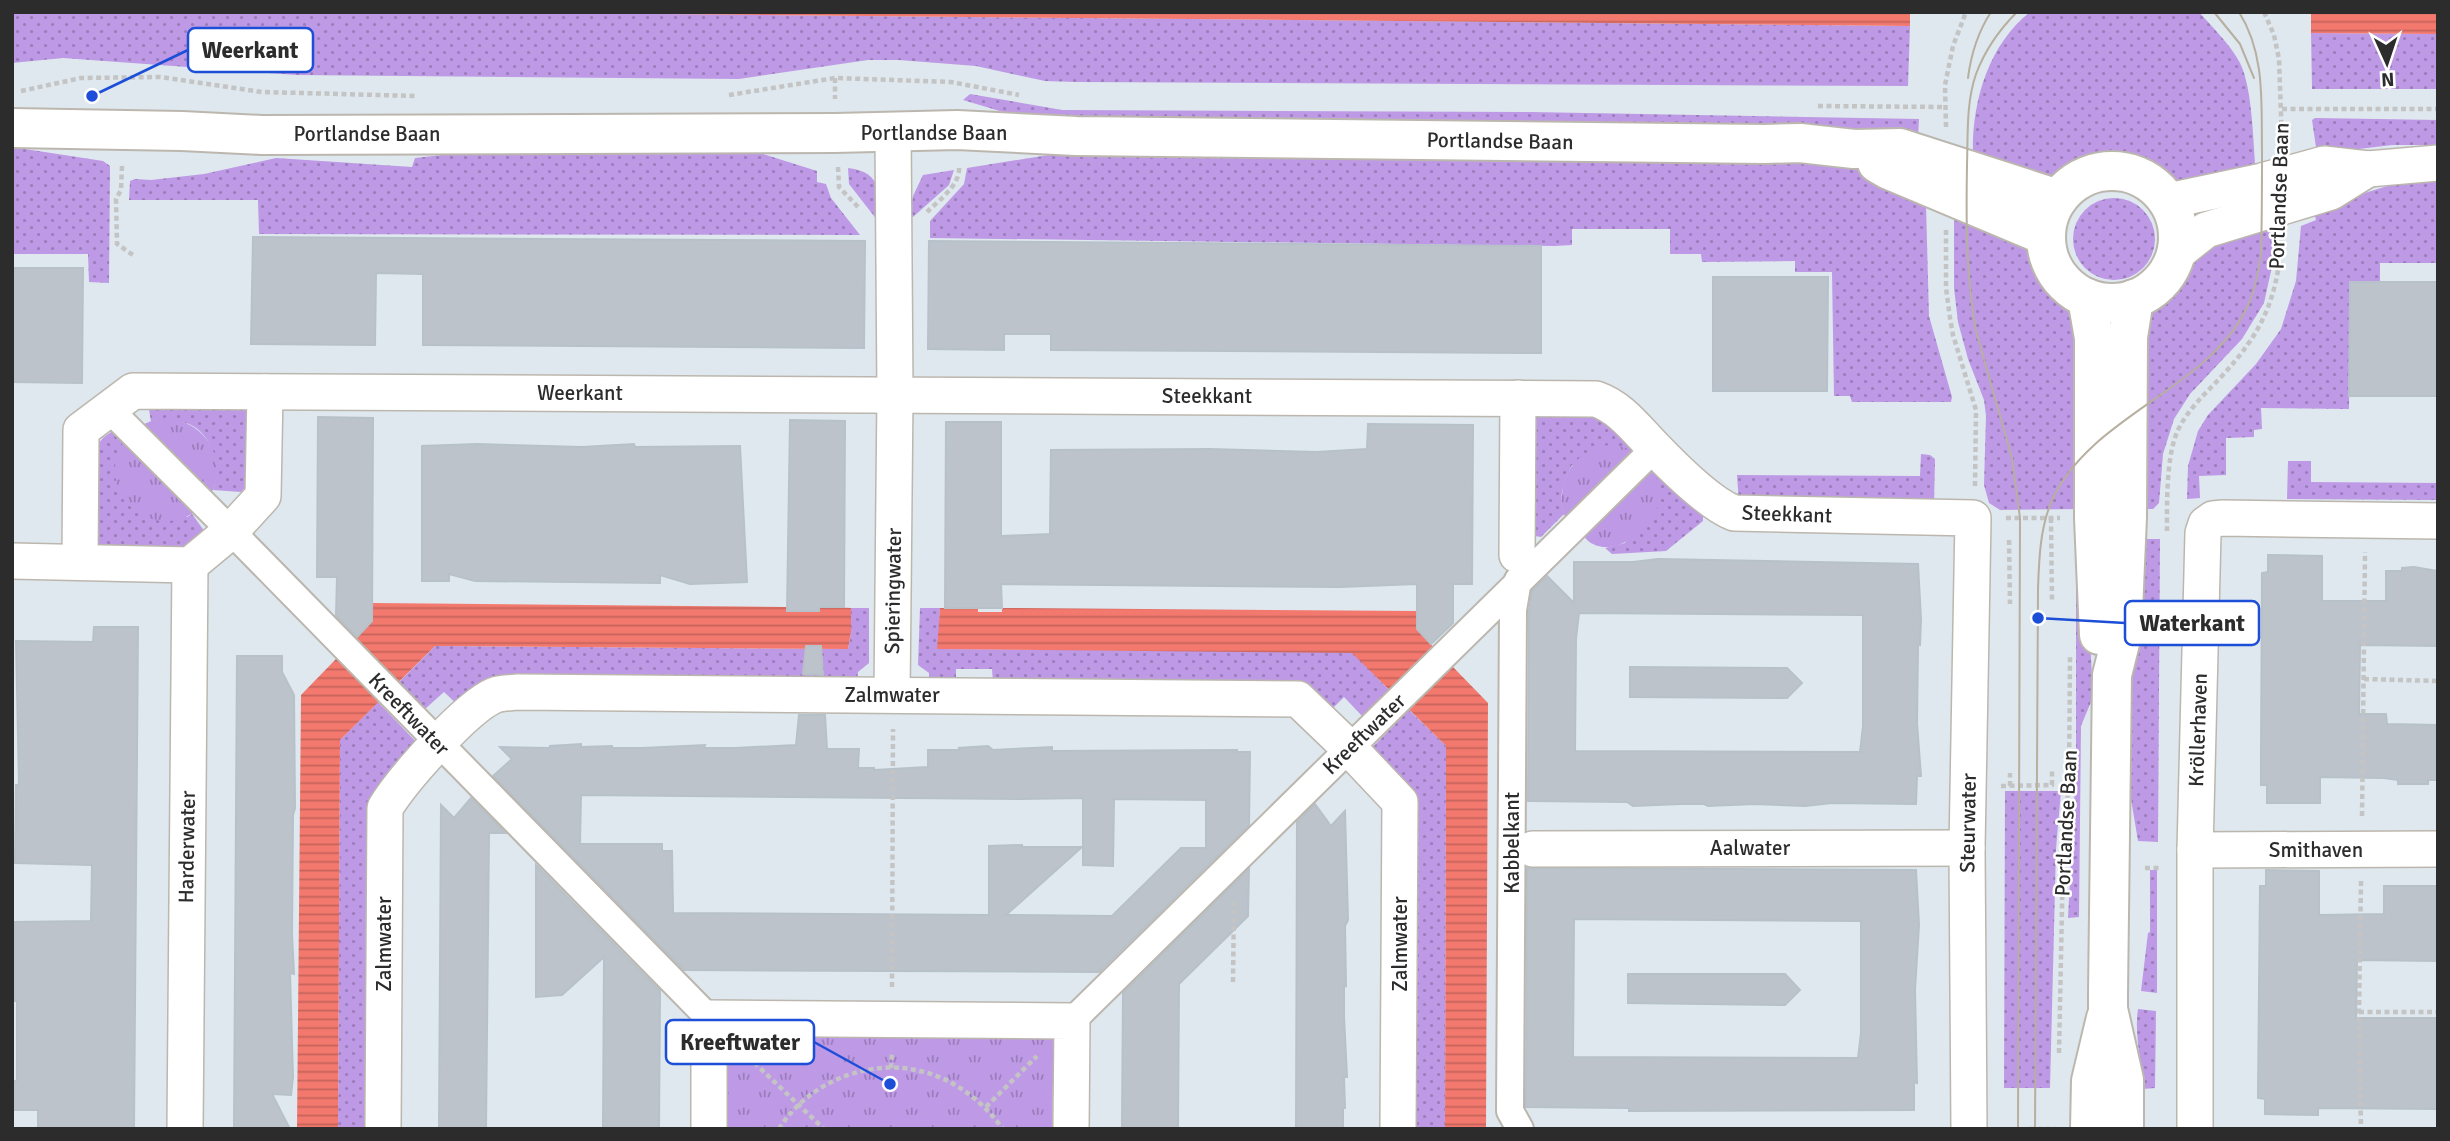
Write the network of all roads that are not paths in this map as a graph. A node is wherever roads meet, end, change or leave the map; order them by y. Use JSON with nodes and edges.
{"nodes":[{"id":1,"x":12,"y":128,"type":"edge"},
{"id":2,"x":893,"y":131,"type":"junction"},
{"id":3,"x":2438,"y":163,"type":"edge"},
{"id":4,"x":1945,"y":178,"type":"junction"},
{"id":5,"x":2282,"y":191,"type":"junction"},
{"id":6,"x":2059,"y":199,"type":"junction"},
{"id":7,"x":2168,"y":201,"type":"junction"},
{"id":8,"x":2046,"y":236,"type":"junction"},
{"id":9,"x":2177,"y":253,"type":"junction"},
{"id":10,"x":2087,"y":298,"type":"junction"},
{"id":11,"x":2134,"y":299,"type":"junction"},
{"id":12,"x":265,"y":392,"type":"junction"},
{"id":13,"x":895,"y":394,"type":"junction"},
{"id":14,"x":1518,"y":398,"type":"junction"},
{"id":15,"x":109,"y":409,"type":"junction"},
{"id":16,"x":1654,"y":448,"type":"junction"},
{"id":17,"x":1973,"y":518,"type":"joint"},
{"id":18,"x":2111,"y":518,"type":"junction"},
{"id":19,"x":2438,"y":521,"type":"edge"},
{"id":20,"x":231,"y":531,"type":"junction"},
{"id":21,"x":12,"y":561,"type":"edge"},
{"id":22,"x":80,"y":562,"type":"junction"},
{"id":23,"x":190,"y":565,"type":"junction"},
{"id":24,"x":1518,"y":569,"type":"junction"},
{"id":25,"x":892,"y":695,"type":"junction"},
{"id":26,"x":438,"y":744,"type":"junction"},
{"id":27,"x":1349,"y":748,"type":"junction"},
{"id":28,"x":1967,"y":848,"type":"junction"},
{"id":29,"x":1533,"y":849,"type":"dead end"},
{"id":30,"x":2438,"y":849,"type":"edge"},
{"id":31,"x":2195,"y":850,"type":"junction"},
{"id":32,"x":2108,"y":1009,"type":"junction"},
{"id":33,"x":709,"y":1018,"type":"junction"},
{"id":34,"x":1072,"y":1021,"type":"junction"},
{"id":35,"x":2073,"y":1124,"type":"edge"},
{"id":36,"x":185,"y":1129,"type":"edge"},
{"id":37,"x":383,"y":1129,"type":"edge"},
{"id":38,"x":709,"y":1129,"type":"edge"},
{"id":39,"x":1071,"y":1129,"type":"edge"},
{"id":40,"x":1398,"y":1129,"type":"edge"},
{"id":41,"x":1520,"y":1129,"type":"edge"},
{"id":42,"x":1969,"y":1129,"type":"edge"},
{"id":43,"x":2124,"y":1129,"type":"edge"},
{"id":44,"x":2195,"y":1129,"type":"edge"}],
"edges":[{"from":1,"to":2,"type":"street","name":"Portlandse Baan"},
{"from":2,"to":4,"type":"street","name":"Portlandse Baan"},
{"from":2,"to":13,"type":"street","name":"Spieringwater"},
{"from":3,"to":5,"type":"street"},
{"from":4,"to":6,"type":"street","name":"Portlandse Baan"},
{"from":4,"to":8,"type":"street","name":"Portlandse Baan"},
{"from":5,"to":7,"type":"street"},
{"from":5,"to":9,"type":"street"},
{"from":6,"to":7,"type":"street"},
{"from":6,"to":8,"type":"street"},
{"from":7,"to":9,"type":"street"},
{"from":8,"to":10,"type":"street"},
{"from":9,"to":11,"type":"street"},
{"from":10,"to":11,"type":"street"},
{"from":10,"to":18,"type":"street","name":"Portlandse Baan"},
{"from":11,"to":18,"type":"street","name":"Portlandse Baan"},
{"from":12,"to":13,"type":"street","name":"Weerkant"},
{"from":12,"to":15,"type":"street","name":"Weerkant"},
{"from":12,"to":20,"type":"street"},
{"from":13,"to":14,"type":"street","name":"Steekkant"},
{"from":13,"to":25,"type":"street","name":"Spieringwater"},
{"from":14,"to":16,"type":"street","name":"Steekkant"},
{"from":14,"to":24,"type":"street"},
{"from":15,"to":20,"type":"street","name":"Kreeftwater"},
{"from":15,"to":22,"type":"street","name":"Weerkant"},
{"from":16,"to":17,"type":"street","name":"Steekkant"},
{"from":16,"to":24,"type":"street","name":"Kreeftwater"},
{"from":17,"to":28,"type":"street","name":"Steurwater"},
{"from":18,"to":32,"type":"street","name":"Portlandse Baan"},
{"from":19,"to":31,"type":"street","name":"Kröllerhaven"},
{"from":20,"to":23,"type":"street"},
{"from":20,"to":26,"type":"street","name":"Kreeftwater"},
{"from":21,"to":22,"type":"street"},
{"from":22,"to":23,"type":"street"},
{"from":23,"to":36,"type":"street","name":"Harderwater"},
{"from":24,"to":27,"type":"street","name":"Kreeftwater"},
{"from":24,"to":41,"type":"street","name":"Kabbelkant"},
{"from":25,"to":26,"type":"street","name":"Zalmwater"},
{"from":25,"to":27,"type":"street","name":"Zalmwater"},
{"from":26,"to":33,"type":"street","name":"Kreeftwater"},
{"from":26,"to":37,"type":"street","name":"Zalmwater"},
{"from":27,"to":34,"type":"street","name":"Kreeftwater"},
{"from":27,"to":40,"type":"street","name":"Zalmwater"},
{"from":28,"to":29,"type":"street","name":"Aalwater"},
{"from":28,"to":42,"type":"street","name":"Steurwater"},
{"from":30,"to":31,"type":"street","name":"Smithaven"},
{"from":31,"to":44,"type":"street","name":"Kröllerhaven"},
{"from":32,"to":35,"type":"street","name":"Portlandse Baan"},
{"from":32,"to":43,"type":"street","name":"Portlandse Baan"},
{"from":33,"to":34,"type":"street"},
{"from":33,"to":38,"type":"street"},
{"from":34,"to":39,"type":"street"}]}
